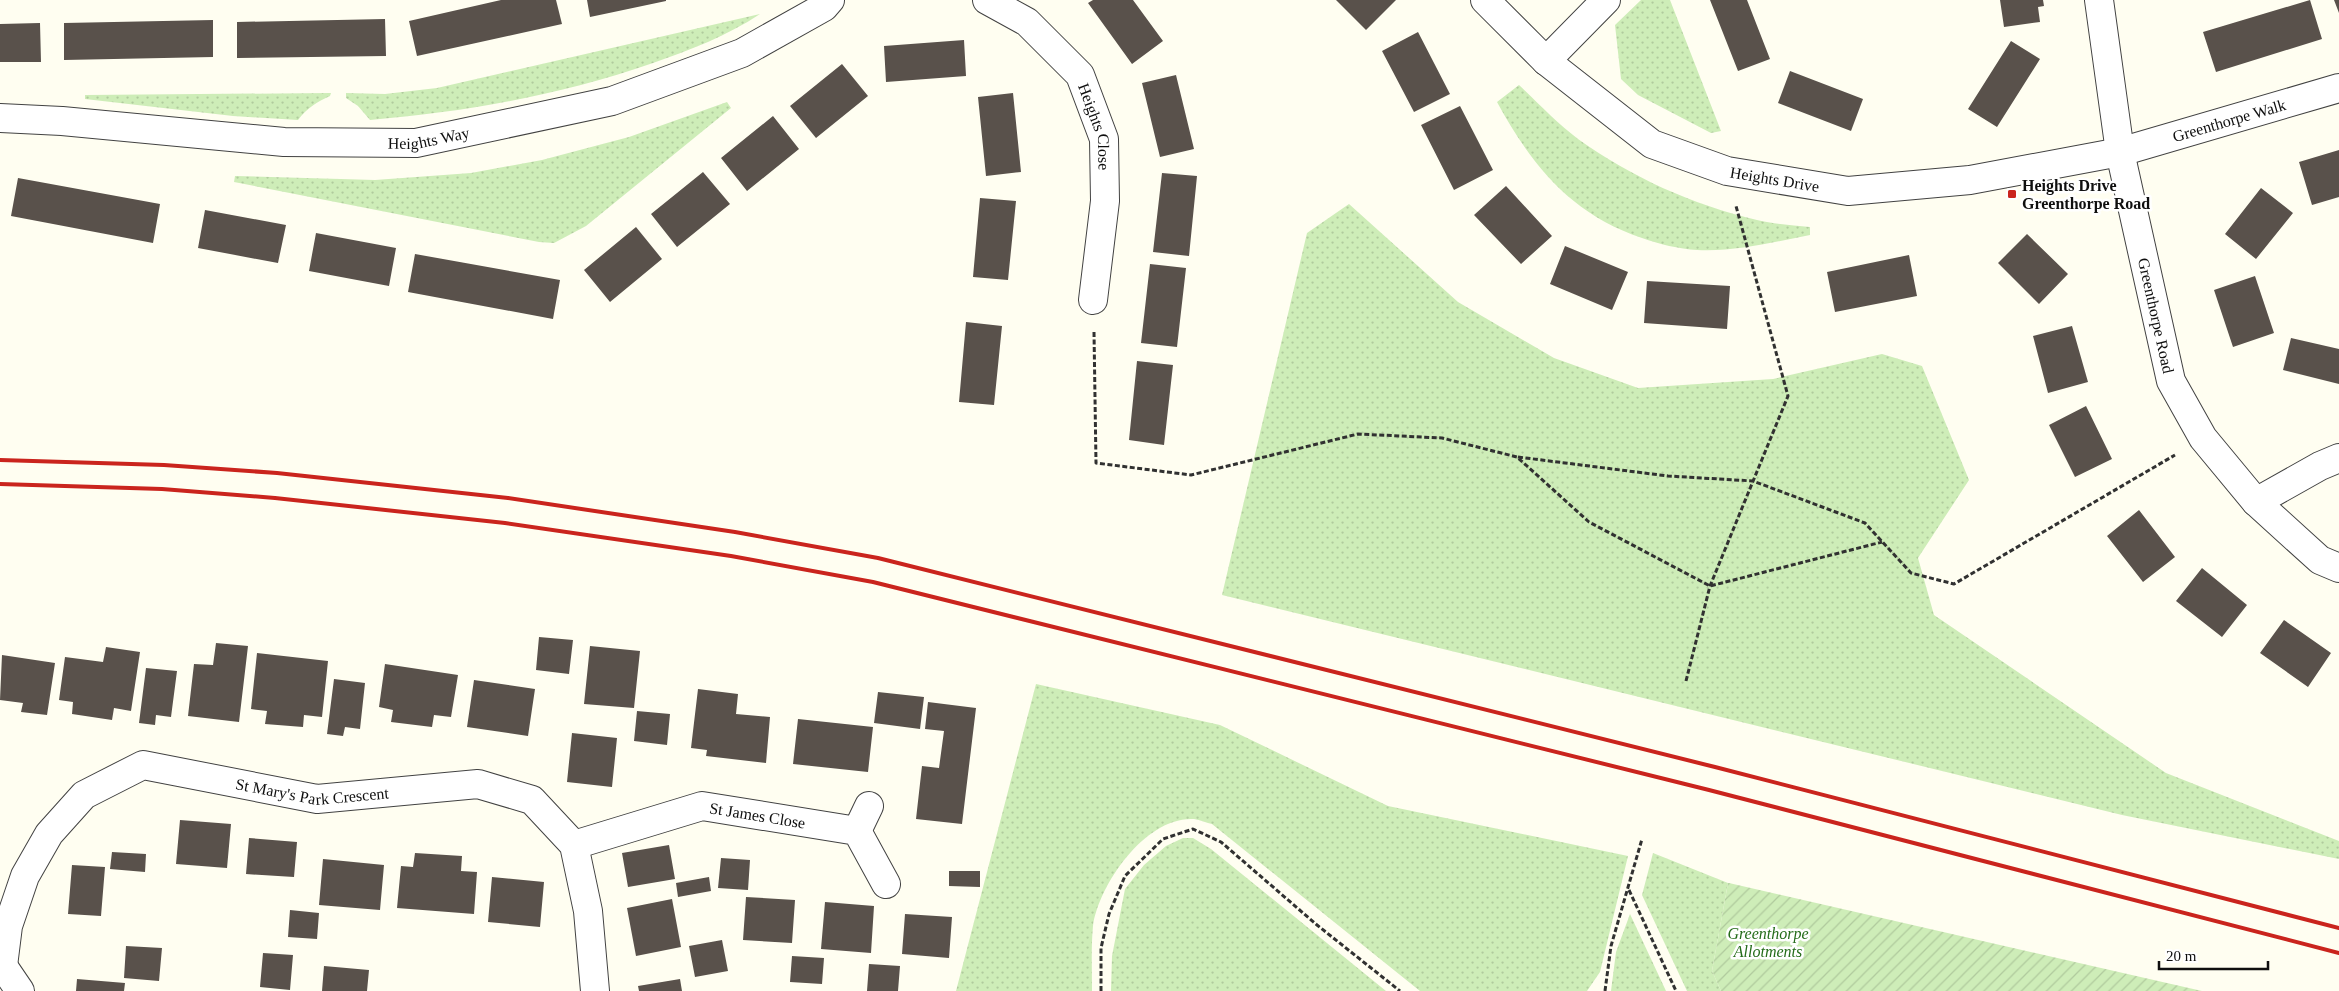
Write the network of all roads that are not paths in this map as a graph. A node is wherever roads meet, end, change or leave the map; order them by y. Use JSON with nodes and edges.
{"nodes":[{"id":1,"x":830,"y":0,"type":"edge"},
{"id":2,"x":987,"y":0,"type":"edge"},
{"id":3,"x":1485,"y":0,"type":"edge"},
{"id":4,"x":1606,"y":0,"type":"edge"},
{"id":5,"x":2099,"y":0,"type":"edge"},
{"id":6,"x":1546,"y":61,"type":"junction"},
{"id":7,"x":2339,"y":88,"type":"edge"},
{"id":8,"x":0,"y":118,"type":"edge"},
{"id":9,"x":2120,"y":152,"type":"junction"},
{"id":10,"x":1094,"y":300,"type":"road end"},
{"id":11,"x":2339,"y":458,"type":"edge"},
{"id":12,"x":2256,"y":502,"type":"junction"},
{"id":13,"x":2339,"y":568,"type":"edge"},
{"id":14,"x":869,"y":806,"type":"dead end"},
{"id":15,"x":857,"y":831,"type":"junction"},
{"id":16,"x":574,"y":845,"type":"junction"},
{"id":17,"x":886,"y":884,"type":"dead end"},
{"id":18,"x":2,"y":966,"type":"edge"},
{"id":19,"x":20,"y":991,"type":"edge"},
{"id":20,"x":595,"y":991,"type":"edge"}],
"edges":[{"from":1,"to":8,"type":"street","name":"Heights Way"},
{"from":2,"to":10,"type":"street","name":"Heights Close"},
{"from":3,"to":6,"type":"street","name":"Heights Drive"},
{"from":4,"to":6,"type":"street"},
{"from":5,"to":9,"type":"street","name":"Greenthorpe Road"},
{"from":6,"to":9,"type":"street","name":"Heights Drive"},
{"from":7,"to":9,"type":"street","name":"Greenthorpe Walk"},
{"from":9,"to":12,"type":"street","name":"Greenthorpe Road"},
{"from":11,"to":12,"type":"street"},
{"from":12,"to":13,"type":"street","name":"Greenthorpe Road"},
{"from":14,"to":15,"type":"street"},
{"from":15,"to":16,"type":"street","name":"St James Close"},
{"from":15,"to":17,"type":"street"},
{"from":16,"to":18,"type":"street","name":"St Mary's Park Crescent"},
{"from":16,"to":20,"type":"street"},
{"from":18,"to":19,"type":"street"}]}
